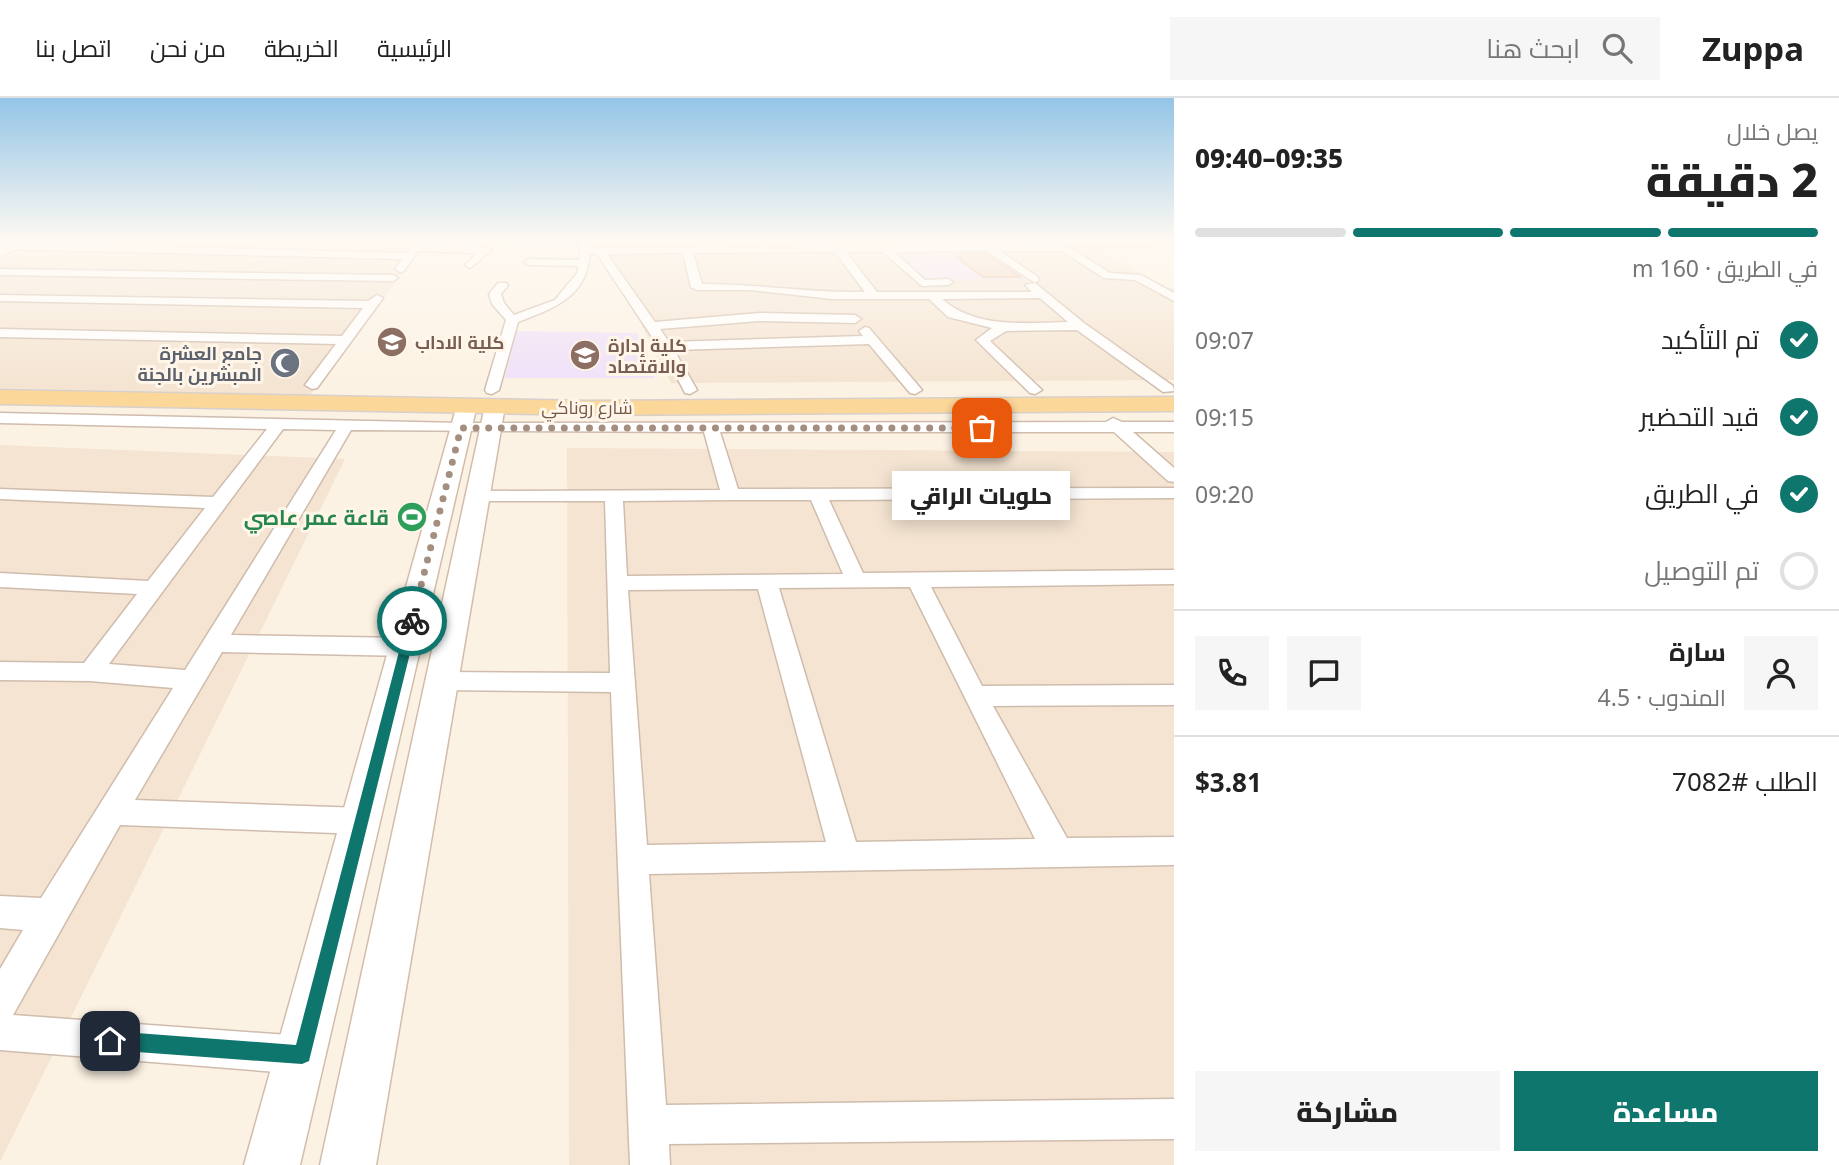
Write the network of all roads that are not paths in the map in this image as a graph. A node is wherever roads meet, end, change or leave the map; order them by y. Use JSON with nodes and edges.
{"nodes":[{"id":1,"x":384,"y":289,"type":"edge"},
{"id":2,"x":499,"y":289,"type":"edge"},
{"id":3,"x":570,"y":289,"type":"edge"},
{"id":4,"x":627,"y":289,"type":"edge"},
{"id":5,"x":704,"y":289,"type":"edge"},
{"id":6,"x":749,"y":289,"type":"edge"},
{"id":7,"x":868,"y":289,"type":"edge"},
{"id":8,"x":1032,"y":289,"type":"edge"},
{"id":9,"x":1158,"y":289,"type":"edge"},
{"id":10,"x":1041,"y":295,"type":"junction"},
{"id":11,"x":832,"y":296,"type":"junction"},
{"id":12,"x":874,"y":296,"type":"junction"},
{"id":13,"x":932,"y":296,"type":"junction"},
{"id":14,"x":0,"y":298,"type":"edge"},
{"id":15,"x":1174,"y":298,"type":"edge"},
{"id":16,"x":754,"y":302,"type":"junction"},
{"id":17,"x":371,"y":305,"type":"junction"},
{"id":18,"x":855,"y":319,"type":"junction"},
{"id":19,"x":512,"y":320,"type":"junction"},
{"id":20,"x":653,"y":326,"type":"junction"},
{"id":21,"x":1080,"y":326,"type":"junction"},
{"id":22,"x":1003,"y":327,"type":"junction"},
{"id":23,"x":0,"y":333,"type":"edge"},
{"id":24,"x":344,"y":340,"type":"junction"},
{"id":25,"x":873,"y":340,"type":"junction"},
{"id":26,"x":768,"y":342,"type":"junction"},
{"id":27,"x":664,"y":346,"type":"junction"},
{"id":28,"x":0,"y":381,"type":"edge"},
{"id":29,"x":312,"y":386,"type":"junction"},
{"id":30,"x":690,"y":390,"type":"junction"},
{"id":31,"x":915,"y":390,"type":"junction"},
{"id":32,"x":1035,"y":390,"type":"junction"},
{"id":33,"x":173,"y":392,"type":"junction"},
{"id":34,"x":1172,"y":394,"type":"edge"},
{"id":35,"x":0,"y":397,"type":"edge"},
{"id":36,"x":1092,"y":405,"type":"junction"},
{"id":37,"x":481,"y":411,"type":"junction"},
{"id":38,"x":0,"y":418,"type":"edge"},
{"id":39,"x":278,"y":425,"type":"junction"},
{"id":40,"x":346,"y":426,"type":"junction"},
{"id":41,"x":1174,"y":427,"type":"edge"},
{"id":42,"x":711,"y":428,"type":"junction"},
{"id":43,"x":1118,"y":428,"type":"junction"},
{"id":44,"x":1174,"y":477,"type":"edge"},
{"id":45,"x":1174,"y":493,"type":"edge"},
{"id":46,"x":0,"y":494,"type":"edge"},
{"id":47,"x":817,"y":494,"type":"junction"},
{"id":48,"x":614,"y":495,"type":"junction"},
{"id":49,"x":732,"y":495,"type":"junction"},
{"id":50,"x":478,"y":496,"type":"junction"},
{"id":51,"x":219,"y":503,"type":"junction"},
{"id":52,"x":1174,"y":577,"type":"edge"},
{"id":53,"x":917,"y":579,"type":"junction"},
{"id":54,"x":0,"y":580,"type":"edge"},
{"id":55,"x":856,"y":580,"type":"junction"},
{"id":56,"x":766,"y":581,"type":"junction"},
{"id":57,"x":617,"y":583,"type":"junction"},
{"id":58,"x":155,"y":588,"type":"junction"},
{"id":59,"x":215,"y":643,"type":"junction"},
{"id":60,"x":406,"y":647,"type":"junction"},
{"id":61,"x":0,"y":671,"type":"edge"},
{"id":62,"x":90,"y":672,"type":"junction"},
{"id":63,"x":192,"y":680,"type":"junction"},
{"id":64,"x":441,"y":681,"type":"junction"},
{"id":65,"x":622,"y":683,"type":"junction"},
{"id":66,"x":975,"y":695,"type":"junction"},
{"id":67,"x":1174,"y":695,"type":"edge"},
{"id":68,"x":114,"y":812,"type":"junction"},
{"id":69,"x":362,"y":821,"type":"junction"},
{"id":70,"x":1174,"y":851,"type":"edge"},
{"id":71,"x":1058,"y":852,"type":"junction"},
{"id":72,"x":845,"y":856,"type":"junction"},
{"id":73,"x":632,"y":860,"type":"junction"},
{"id":74,"x":0,"y":912,"type":"edge"},
{"id":75,"x":50,"y":915,"type":"junction"},
{"id":76,"x":0,"y":1003,"type":"edge"},
{"id":77,"x":0,"y":1032,"type":"edge"},
{"id":78,"x":302,"y":1055,"type":"junction"},
{"id":79,"x":1174,"y":1119,"type":"edge"},
{"id":80,"x":648,"y":1125,"type":"junction"},
{"id":81,"x":272,"y":1165,"type":"edge"},
{"id":82,"x":348,"y":1165,"type":"edge"},
{"id":83,"x":650,"y":1165,"type":"edge"}],
"edges":[{"from":1,"to":17,"type":"street"},
{"from":2,"to":19,"type":"street"},
{"from":3,"to":19,"type":"street"},
{"from":4,"to":20,"type":"street"},
{"from":5,"to":16,"type":"street"},
{"from":6,"to":16,"type":"street"},
{"from":7,"to":12,"type":"street"},
{"from":8,"to":10,"type":"street"},
{"from":9,"to":15,"type":"street"},
{"from":10,"to":13,"type":"street"},
{"from":10,"to":21,"type":"street"},
{"from":11,"to":12,"type":"street"},
{"from":11,"to":16,"type":"street"},
{"from":11,"to":18,"type":"street"},
{"from":12,"to":13,"type":"street"},
{"from":13,"to":22,"type":"street"},
{"from":14,"to":17,"type":"street"},
{"from":16,"to":18,"type":"street"},
{"from":16,"to":20,"type":"street"},
{"from":16,"to":26,"type":"street"},
{"from":17,"to":24,"type":"street"},
{"from":18,"to":25,"type":"street"},
{"from":19,"to":37,"type":"street"},
{"from":20,"to":27,"type":"street"},
{"from":21,"to":22,"type":"street"},
{"from":21,"to":34,"type":"street"},
{"from":22,"to":32,"type":"street"},
{"from":23,"to":24,"type":"street"},
{"from":24,"to":29,"type":"street"},
{"from":25,"to":26,"type":"street"},
{"from":25,"to":31,"type":"street"},
{"from":26,"to":27,"type":"street"},
{"from":27,"to":30,"type":"street"},
{"from":28,"to":33,"type":"main road","name":"شارع روناكي"},
{"from":29,"to":33,"type":"main road","name":"شارع روناكي"},
{"from":29,"to":37,"type":"main road","name":"شارع روناكي"},
{"from":30,"to":31,"type":"main road","name":"شارع روناكي"},
{"from":30,"to":37,"type":"main road","name":"شارع روناكي"},
{"from":31,"to":32,"type":"main road","name":"شارع روناكي"},
{"from":32,"to":34,"type":"main road","name":"شارع روناكي"},
{"from":33,"to":35,"type":"main road","name":"شارع روناكي"},
{"from":33,"to":37,"type":"main road","name":"شارع روناكي"},
{"from":34,"to":36,"type":"main road","name":"شارع روناكي"},
{"from":36,"to":37,"type":"main road","name":"شارع روناكي"},
{"from":36,"to":43,"type":"street"},
{"from":37,"to":40,"type":"street"},
{"from":37,"to":42,"type":"street"},
{"from":37,"to":50,"type":"main road"},
{"from":37,"to":60,"type":"main road"},
{"from":38,"to":39,"type":"street"},
{"from":39,"to":40,"type":"street"},
{"from":39,"to":51,"type":"street"},
{"from":40,"to":59,"type":"street"},
{"from":41,"to":43,"type":"street"},
{"from":42,"to":43,"type":"street"},
{"from":42,"to":49,"type":"street"},
{"from":43,"to":44,"type":"street"},
{"from":45,"to":47,"type":"street"},
{"from":46,"to":51,"type":"street"},
{"from":47,"to":49,"type":"street"},
{"from":47,"to":55,"type":"street"},
{"from":48,"to":49,"type":"street"},
{"from":48,"to":50,"type":"street"},
{"from":48,"to":57,"type":"street"},
{"from":50,"to":64,"type":"main road"},
{"from":51,"to":58,"type":"street"},
{"from":52,"to":53,"type":"street"},
{"from":53,"to":55,"type":"street"},
{"from":53,"to":66,"type":"street"},
{"from":54,"to":58,"type":"street"},
{"from":55,"to":56,"type":"street"},
{"from":56,"to":57,"type":"street"},
{"from":56,"to":72,"type":"street"},
{"from":57,"to":65,"type":"street"},
{"from":58,"to":62,"type":"street"},
{"from":59,"to":60,"type":"street"},
{"from":59,"to":63,"type":"street"},
{"from":60,"to":69,"type":"main road"},
{"from":61,"to":62,"type":"street"},
{"from":62,"to":63,"type":"street"},
{"from":63,"to":68,"type":"street"},
{"from":64,"to":65,"type":"street"},
{"from":64,"to":82,"type":"main road"},
{"from":65,"to":73,"type":"street"},
{"from":66,"to":67,"type":"street"},
{"from":66,"to":71,"type":"street"},
{"from":68,"to":69,"type":"street"},
{"from":68,"to":75,"type":"street"},
{"from":69,"to":78,"type":"main road"},
{"from":70,"to":71,"type":"street"},
{"from":71,"to":72,"type":"street"},
{"from":72,"to":73,"type":"street"},
{"from":73,"to":80,"type":"street"},
{"from":74,"to":75,"type":"street"},
{"from":75,"to":76,"type":"street"},
{"from":77,"to":78,"type":"street"},
{"from":78,"to":81,"type":"main road"},
{"from":79,"to":80,"type":"street"},
{"from":80,"to":83,"type":"street"}]}
